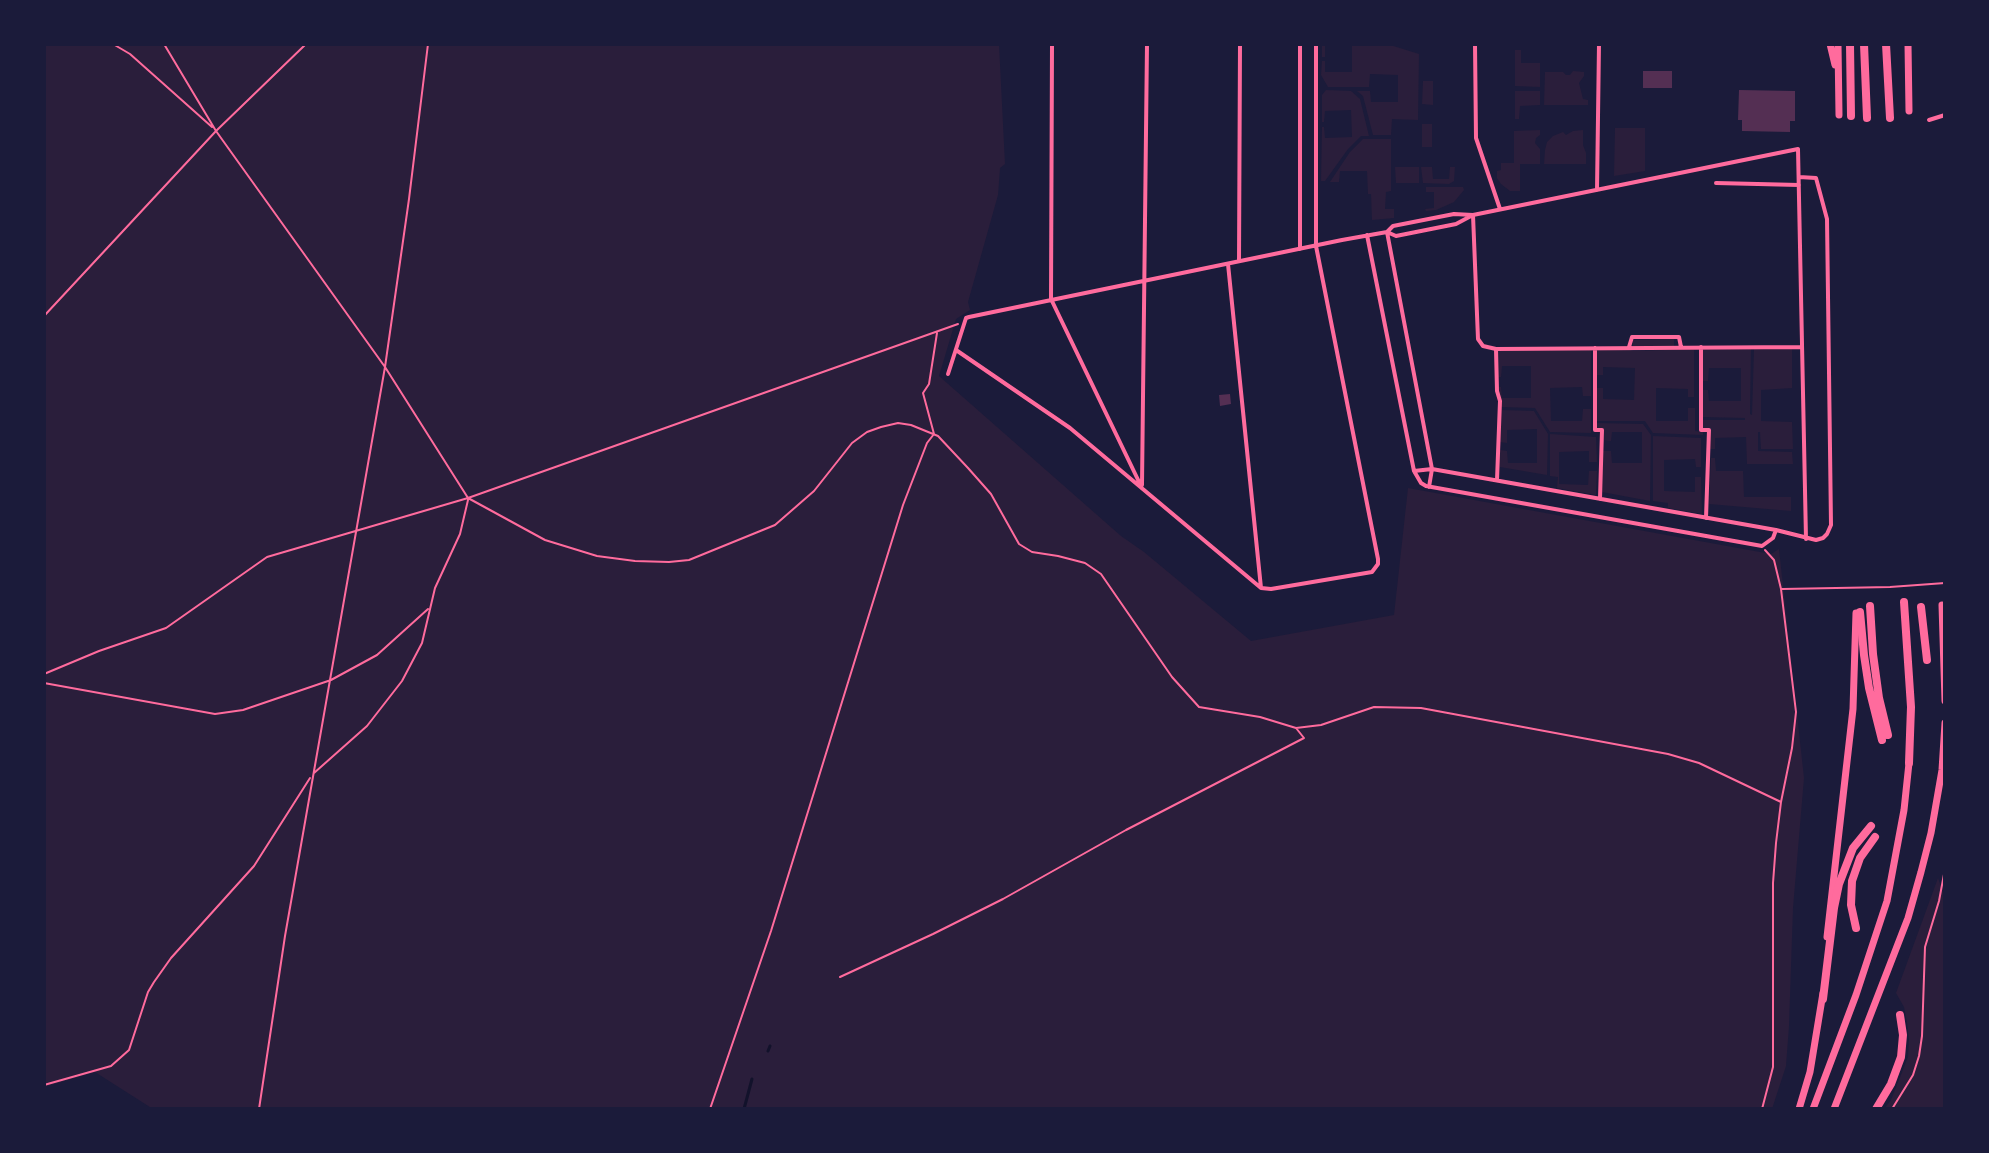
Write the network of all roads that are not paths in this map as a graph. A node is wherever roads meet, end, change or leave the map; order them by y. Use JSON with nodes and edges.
{"nodes":[{"id":1,"x":1052,"y":44,"type":"edge"},
{"id":2,"x":1147,"y":44,"type":"edge"},
{"id":3,"x":1240,"y":44,"type":"edge"},
{"id":4,"x":1300,"y":44,"type":"edge"},
{"id":5,"x":1316,"y":44,"type":"edge"},
{"id":6,"x":1475,"y":44,"type":"edge"},
{"id":7,"x":1599,"y":44,"type":"edge"},
{"id":8,"x":1830,"y":44,"type":"edge"},
{"id":9,"x":1838,"y":44,"type":"edge"},
{"id":10,"x":1850,"y":44,"type":"edge"},
{"id":11,"x":1864,"y":44,"type":"edge"},
{"id":12,"x":1886,"y":44,"type":"edge"},
{"id":13,"x":1908,"y":44,"type":"edge"},
{"id":14,"x":1837,"y":73,"type":"junction"},
{"id":15,"x":1909,"y":111,"type":"dead end"},
{"id":16,"x":1839,"y":115,"type":"dead end"},
{"id":17,"x":1945,"y":115,"type":"edge"},
{"id":18,"x":1851,"y":116,"type":"dead end"},
{"id":19,"x":1867,"y":118,"type":"dead end"},
{"id":20,"x":1890,"y":118,"type":"dead end"},
{"id":21,"x":1929,"y":120,"type":"dead end"},
{"id":22,"x":1799,"y":177,"type":"junction"},
{"id":23,"x":1716,"y":183,"type":"dead end"},
{"id":24,"x":1799,"y":185,"type":"junction"},
{"id":25,"x":1597,"y":190,"type":"junction"},
{"id":26,"x":1500,"y":209,"type":"junction"},
{"id":27,"x":1473,"y":215,"type":"junction"},
{"id":28,"x":1387,"y":232,"type":"junction"},
{"id":29,"x":1367,"y":235,"type":"junction"},
{"id":30,"x":1316,"y":246,"type":"junction"},
{"id":31,"x":1300,"y":249,"type":"junction"},
{"id":32,"x":1239,"y":261,"type":"junction"},
{"id":33,"x":1228,"y":263,"type":"junction"},
{"id":34,"x":1145,"y":280,"type":"junction"},
{"id":35,"x":1051,"y":299,"type":"junction"},
{"id":36,"x":1629,"y":347,"type":"junction"},
{"id":37,"x":1681,"y":347,"type":"junction"},
{"id":38,"x":1701,"y":347,"type":"junction"},
{"id":39,"x":1802,"y":347,"type":"junction"},
{"id":40,"x":1595,"y":348,"type":"junction"},
{"id":41,"x":1496,"y":349,"type":"junction"},
{"id":42,"x":956,"y":350,"type":"junction"},
{"id":43,"x":948,"y":374,"type":"dead end"},
{"id":44,"x":1432,"y":469,"type":"junction"},
{"id":45,"x":1414,"y":471,"type":"junction"},
{"id":46,"x":1497,"y":480,"type":"junction"},
{"id":47,"x":1429,"y":487,"type":"junction"},
{"id":48,"x":1142,"y":488,"type":"junction"},
{"id":49,"x":1600,"y":499,"type":"junction"},
{"id":50,"x":1706,"y":518,"type":"junction"},
{"id":51,"x":1776,"y":530,"type":"junction"},
{"id":52,"x":1806,"y":539,"type":"junction"},
{"id":53,"x":1261,"y":588,"type":"junction"},
{"id":54,"x":1904,"y":602,"type":"dead end"},
{"id":55,"x":1942,"y":605,"type":"dead end"},
{"id":56,"x":1870,"y":606,"type":"dead end"},
{"id":57,"x":1921,"y":607,"type":"dead end"},
{"id":58,"x":1858,"y":613,"type":"joint"},
{"id":59,"x":1927,"y":660,"type":"dead end"},
{"id":60,"x":1945,"y":701,"type":"edge"},
{"id":61,"x":1945,"y":723,"type":"edge"},
{"id":62,"x":1909,"y":763,"type":"joint"},
{"id":63,"x":1871,"y":826,"type":"dead end"},
{"id":64,"x":1875,"y":837,"type":"dead end"},
{"id":65,"x":1856,"y":928,"type":"dead end"},
{"id":66,"x":1823,"y":999,"type":"junction"},
{"id":67,"x":1900,"y":1015,"type":"dead end"},
{"id":68,"x":1799,"y":1109,"type":"edge"},
{"id":69,"x":1813,"y":1109,"type":"edge"},
{"id":70,"x":1834,"y":1109,"type":"edge"},
{"id":71,"x":1876,"y":1109,"type":"edge"}],
"edges":[{"from":1,"to":35,"type":"street"},
{"from":2,"to":34,"type":"street"},
{"from":3,"to":32,"type":"street"},
{"from":4,"to":31,"type":"street"},
{"from":5,"to":30,"type":"street"},
{"from":6,"to":26,"type":"street"},
{"from":7,"to":25,"type":"street"},
{"from":8,"to":14,"type":"highway"},
{"from":9,"to":14,"type":"highway"},
{"from":10,"to":18,"type":"highway"},
{"from":11,"to":19,"type":"highway"},
{"from":12,"to":20,"type":"highway"},
{"from":13,"to":15,"type":"highway"},
{"from":14,"to":16,"type":"highway"},
{"from":17,"to":21,"type":"street"},
{"from":22,"to":24,"type":"street"},
{"from":22,"to":25,"type":"street"},
{"from":22,"to":52,"type":"street"},
{"from":23,"to":24,"type":"street"},
{"from":24,"to":39,"type":"street"},
{"from":25,"to":26,"type":"street"},
{"from":26,"to":27,"type":"street"},
{"from":27,"to":28,"type":"street"},
{"from":27,"to":28,"type":"street"},
{"from":27,"to":41,"type":"street"},
{"from":28,"to":29,"type":"street"},
{"from":28,"to":44,"type":"street"},
{"from":29,"to":30,"type":"street"},
{"from":29,"to":45,"type":"street"},
{"from":30,"to":31,"type":"street"},
{"from":30,"to":53,"type":"street"},
{"from":31,"to":32,"type":"street"},
{"from":32,"to":33,"type":"street"},
{"from":33,"to":34,"type":"street"},
{"from":33,"to":53,"type":"street"},
{"from":34,"to":35,"type":"street"},
{"from":34,"to":48,"type":"street"},
{"from":35,"to":42,"type":"street"},
{"from":35,"to":48,"type":"street"},
{"from":36,"to":37,"type":"street"},
{"from":36,"to":37,"type":"street"},
{"from":36,"to":40,"type":"street"},
{"from":37,"to":38,"type":"street"},
{"from":38,"to":39,"type":"street"},
{"from":38,"to":50,"type":"street"},
{"from":39,"to":52,"type":"street"},
{"from":40,"to":41,"type":"street"},
{"from":40,"to":49,"type":"street"},
{"from":41,"to":46,"type":"street"},
{"from":42,"to":43,"type":"street"},
{"from":42,"to":48,"type":"street"},
{"from":44,"to":45,"type":"street"},
{"from":44,"to":46,"type":"street"},
{"from":44,"to":47,"type":"street"},
{"from":45,"to":47,"type":"street"},
{"from":46,"to":49,"type":"street"},
{"from":47,"to":51,"type":"street"},
{"from":48,"to":53,"type":"street"},
{"from":49,"to":50,"type":"street"},
{"from":50,"to":51,"type":"street"},
{"from":51,"to":52,"type":"street"},
{"from":54,"to":62,"type":"highway"},
{"from":55,"to":60,"type":"highway"},
{"from":56,"to":58,"type":"highway"},
{"from":57,"to":59,"type":"highway"},
{"from":58,"to":66,"type":"highway"},
{"from":61,"to":70,"type":"highway"},
{"from":62,"to":69,"type":"highway"},
{"from":63,"to":66,"type":"highway"},
{"from":64,"to":65,"type":"highway"},
{"from":66,"to":68,"type":"highway"},
{"from":67,"to":71,"type":"highway"}]}
